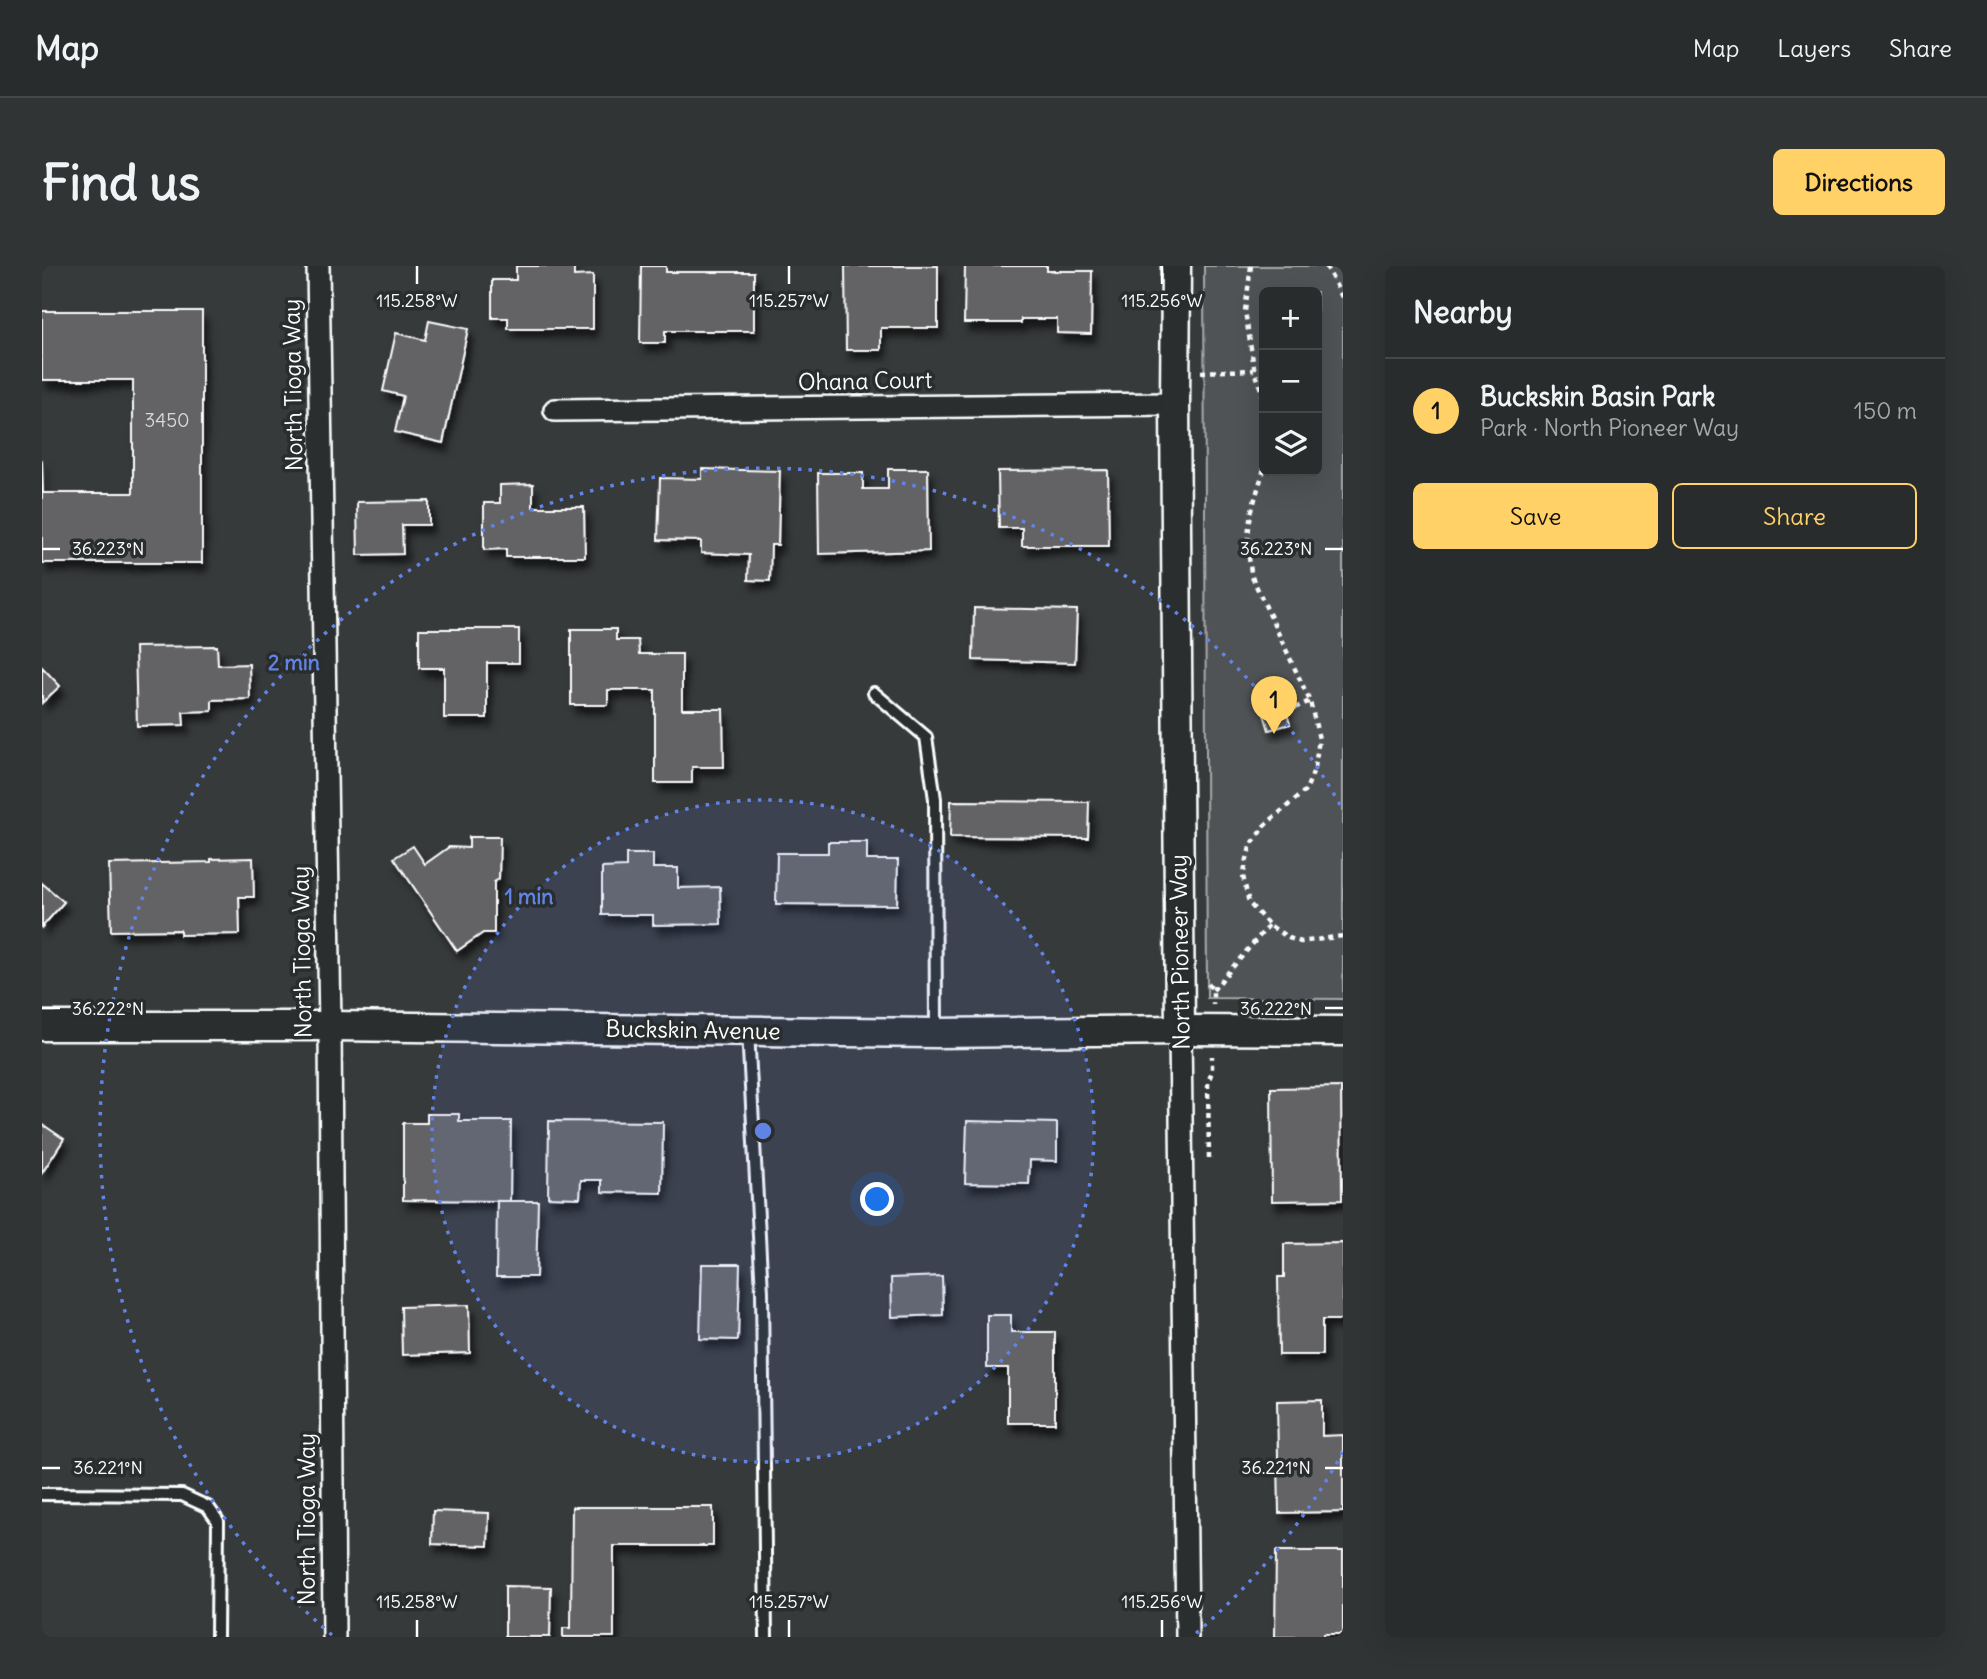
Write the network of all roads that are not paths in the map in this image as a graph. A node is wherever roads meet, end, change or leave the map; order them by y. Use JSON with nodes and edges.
{"nodes":[{"id":1,"x":318,"y":266,"type":"edge"},
{"id":2,"x":1176,"y":266,"type":"edge"},
{"id":3,"x":1175,"y":404,"type":"junction"},
{"id":4,"x":555,"y":410,"type":"dead end"},
{"id":5,"x":874,"y":693,"type":"dead end"},
{"id":6,"x":42,"y":1026,"type":"edge"},
{"id":7,"x":330,"y":1026,"type":"junction"},
{"id":8,"x":1180,"y":1030,"type":"junction"},
{"id":9,"x":748,"y":1031,"type":"junction"},
{"id":10,"x":1343,"y":1031,"type":"edge"},
{"id":11,"x":936,"y":1033,"type":"junction"},
{"id":12,"x":42,"y":1494,"type":"edge"},
{"id":13,"x":217,"y":1637,"type":"edge"},
{"id":14,"x":334,"y":1637,"type":"edge"},
{"id":15,"x":766,"y":1637,"type":"edge"},
{"id":16,"x":1187,"y":1637,"type":"edge"}],
"edges":[{"from":1,"to":7,"type":"street","name":"North Tioga Way"},
{"from":2,"to":3,"type":"street","name":"North Pioneer Way"},
{"from":3,"to":4,"type":"street","name":"Ohana Court"},
{"from":3,"to":8,"type":"street","name":"North Pioneer Way"},
{"from":5,"to":11,"type":"lane"},
{"from":6,"to":7,"type":"street","name":"Buckskin Avenue"},
{"from":7,"to":9,"type":"street","name":"Buckskin Avenue"},
{"from":7,"to":14,"type":"street","name":"North Tioga Way"},
{"from":8,"to":10,"type":"street","name":"Buckskin Avenue"},
{"from":8,"to":11,"type":"street","name":"Buckskin Avenue"},
{"from":8,"to":16,"type":"street","name":"North Pioneer Way"},
{"from":9,"to":11,"type":"street","name":"Buckskin Avenue"},
{"from":9,"to":15,"type":"lane"},
{"from":12,"to":13,"type":"lane"}]}
